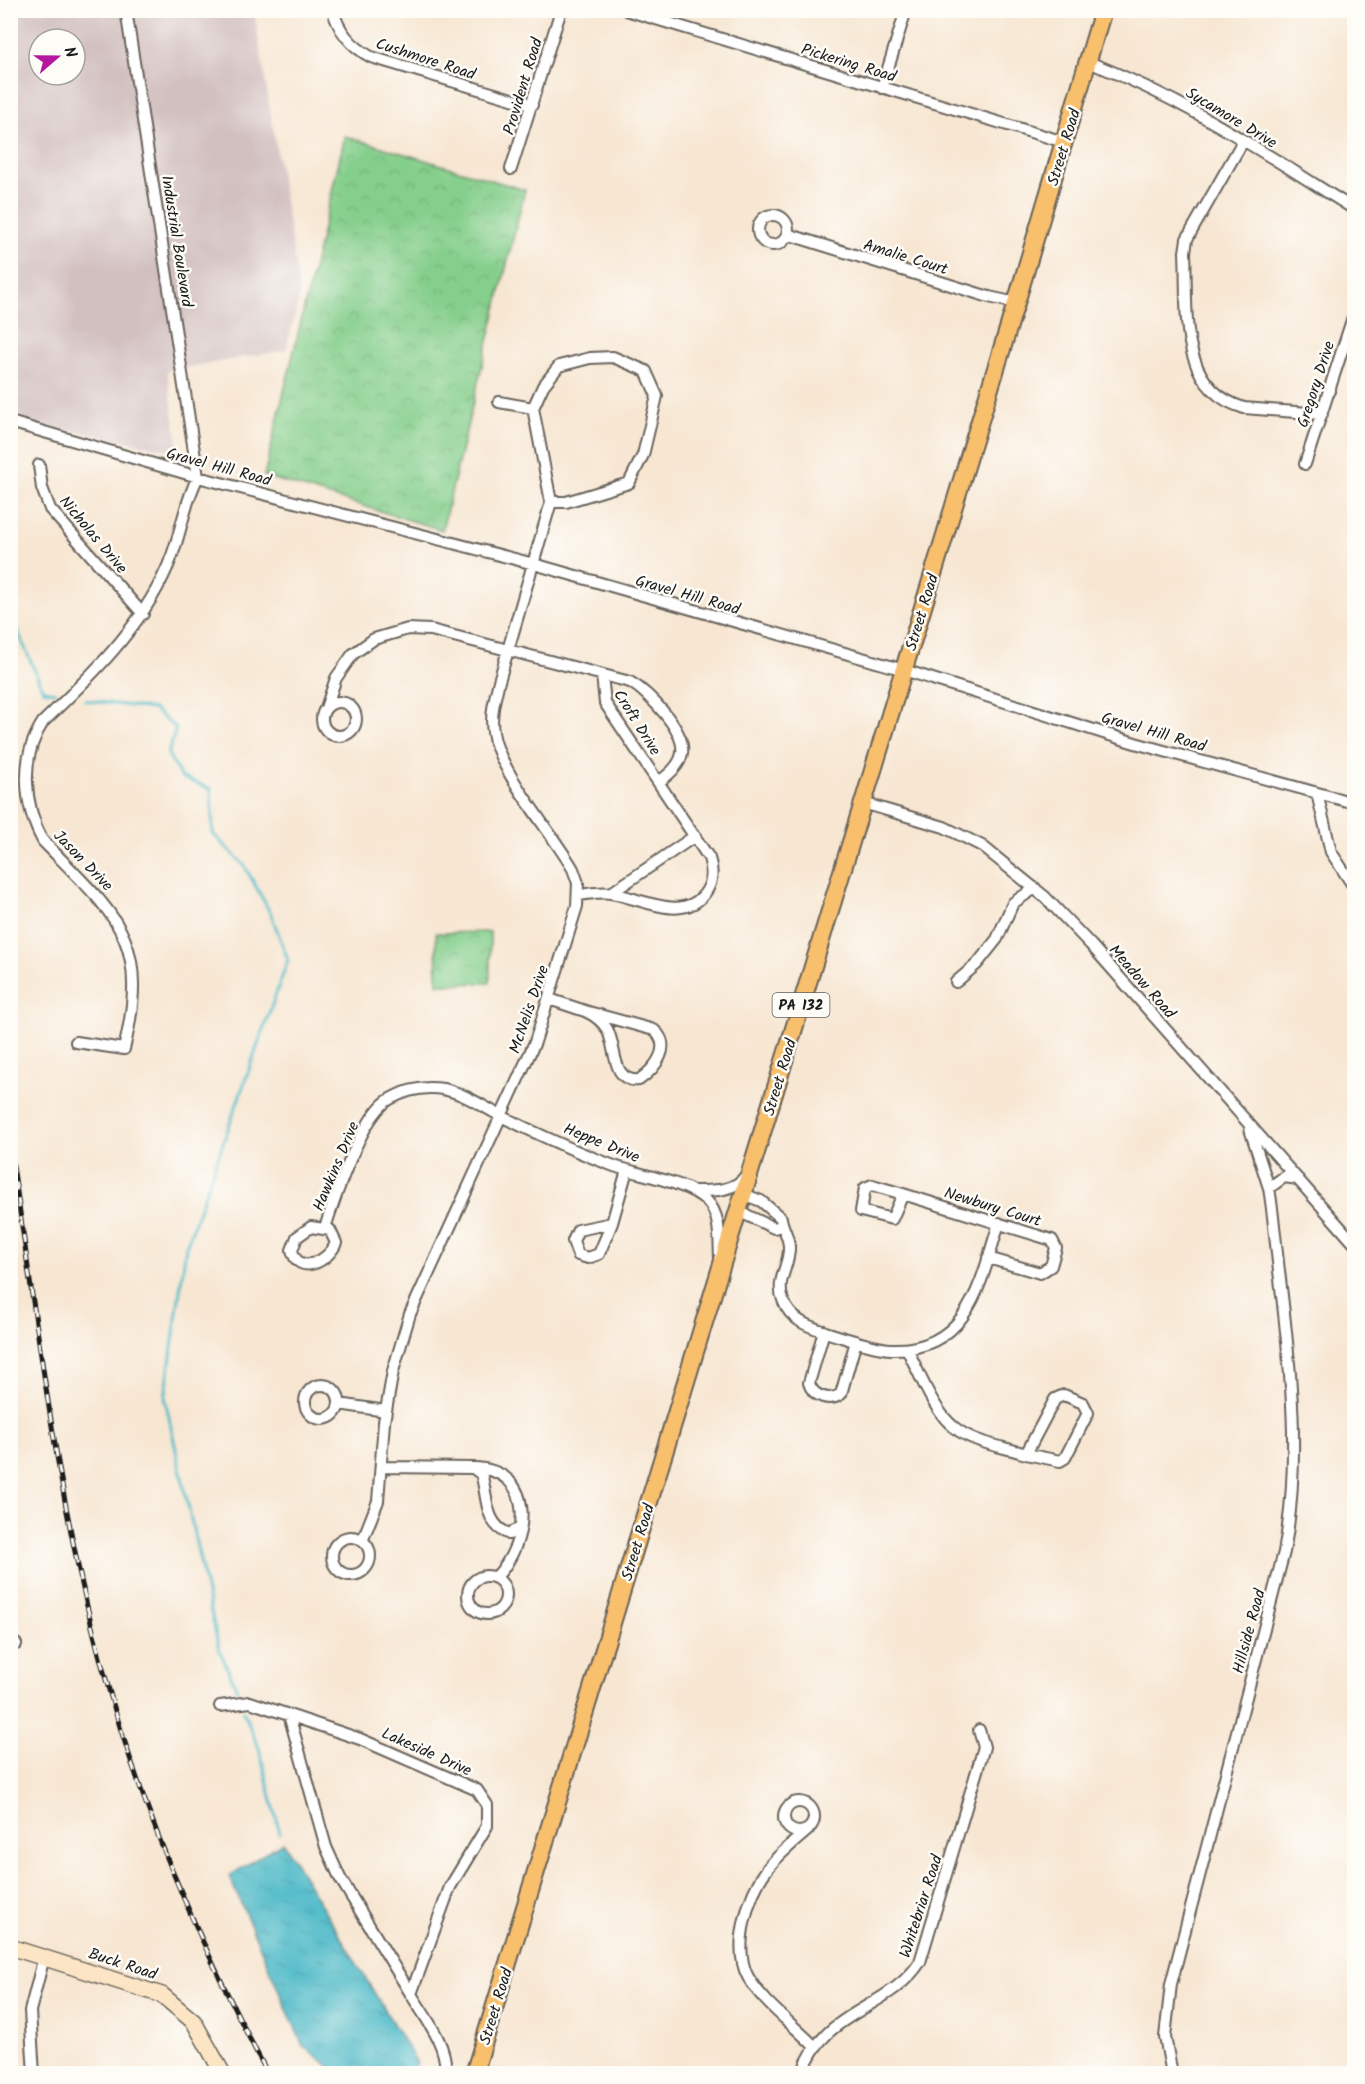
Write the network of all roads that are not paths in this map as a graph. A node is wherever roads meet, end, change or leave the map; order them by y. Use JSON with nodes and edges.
{"nodes":[{"id":1,"x":126,"y":10,"type":"edge"},
{"id":2,"x":333,"y":10,"type":"edge"},
{"id":3,"x":561,"y":10,"type":"edge"},
{"id":4,"x":626,"y":10,"type":"edge"},
{"id":5,"x":906,"y":10,"type":"edge"},
{"id":6,"x":1103,"y":10,"type":"edge"},
{"id":7,"x":1088,"y":62,"type":"junction"},
{"id":8,"x":882,"y":88,"type":"junction"},
{"id":9,"x":532,"y":105,"type":"junction"},
{"id":10,"x":1243,"y":141,"type":"junction"},
{"id":11,"x":1064,"y":142,"type":"junction"},
{"id":12,"x":511,"y":169,"type":"dead end"},
{"id":13,"x":1354,"y":209,"type":"edge"},
{"id":14,"x":787,"y":234,"type":"dead end"},
{"id":15,"x":1016,"y":303,"type":"junction"},
{"id":16,"x":1354,"y":314,"type":"edge"},
{"id":17,"x":499,"y":402,"type":"dead end"},
{"id":18,"x":533,"y":408,"type":"junction"},
{"id":19,"x":1322,"y":414,"type":"junction"},
{"id":20,"x":10,"y":422,"type":"edge"},
{"id":21,"x":1305,"y":464,"type":"dead end"},
{"id":22,"x":39,"y":465,"type":"dead end"},
{"id":23,"x":198,"y":477,"type":"junction"},
{"id":24,"x":551,"y":502,"type":"junction"},
{"id":25,"x":534,"y":564,"type":"junction"},
{"id":26,"x":143,"y":614,"type":"junction"},
{"id":27,"x":508,"y":651,"type":"junction"},
{"id":28,"x":904,"y":670,"type":"junction"},
{"id":29,"x":602,"y":675,"type":"junction"},
{"id":30,"x":326,"y":708,"type":"dead end"},
{"id":31,"x":658,"y":782,"type":"junction"},
{"id":32,"x":1317,"y":793,"type":"junction"},
{"id":33,"x":863,"y":803,"type":"junction"},
{"id":34,"x":1354,"y":803,"type":"edge"},
{"id":35,"x":695,"y":836,"type":"junction"},
{"id":36,"x":1354,"y":887,"type":"edge"},
{"id":37,"x":1035,"y":888,"type":"junction"},
{"id":38,"x":611,"y":893,"type":"junction"},
{"id":39,"x":579,"y":895,"type":"junction"},
{"id":40,"x":957,"y":982,"type":"dead end"},
{"id":41,"x":549,"y":999,"type":"junction"},
{"id":42,"x":585,"y":1011,"type":"junction"},
{"id":43,"x":76,"y":1042,"type":"dead end"},
{"id":44,"x":502,"y":1116,"type":"junction"},
{"id":45,"x":1248,"y":1123,"type":"junction"},
{"id":46,"x":753,"y":1165,"type":"junction"},
{"id":47,"x":627,"y":1170,"type":"junction"},
{"id":48,"x":1299,"y":1179,"type":"junction"},
{"id":49,"x":1269,"y":1188,"type":"junction"},
{"id":50,"x":692,"y":1191,"type":"junction"},
{"id":51,"x":744,"y":1194,"type":"junction"},
{"id":52,"x":903,"y":1194,"type":"dead end"},
{"id":53,"x":738,"y":1211,"type":"junction"},
{"id":54,"x":612,"y":1223,"type":"dead end"},
{"id":55,"x":999,"y":1223,"type":"junction"},
{"id":56,"x":781,"y":1226,"type":"junction"},
{"id":57,"x":325,"y":1228,"type":"dead end"},
{"id":58,"x":1354,"y":1243,"type":"edge"},
{"id":59,"x":988,"y":1258,"type":"junction"},
{"id":60,"x":720,"y":1270,"type":"junction"},
{"id":61,"x":824,"y":1331,"type":"junction"},
{"id":62,"x":856,"y":1341,"type":"junction"},
{"id":63,"x":907,"y":1349,"type":"junction"},
{"id":64,"x":339,"y":1404,"type":"dead end"},
{"id":65,"x":386,"y":1411,"type":"junction"},
{"id":66,"x":1026,"y":1454,"type":"junction"},
{"id":67,"x":382,"y":1467,"type":"junction"},
{"id":68,"x":473,"y":1468,"type":"junction"},
{"id":69,"x":516,"y":1531,"type":"junction"},
{"id":70,"x":363,"y":1539,"type":"dead end"},
{"id":71,"x":495,"y":1578,"type":"dead end"},
{"id":72,"x":220,"y":1706,"type":"dead end"},
{"id":73,"x":289,"y":1715,"type":"junction"},
{"id":74,"x":979,"y":1730,"type":"dead end"},
{"id":75,"x":807,"y":1830,"type":"dead end"},
{"id":76,"x":10,"y":1947,"type":"edge"},
{"id":77,"x":44,"y":1958,"type":"junction"},
{"id":78,"x":411,"y":1994,"type":"junction"},
{"id":79,"x":815,"y":2047,"type":"junction"},
{"id":80,"x":34,"y":2073,"type":"edge"},
{"id":81,"x":223,"y":2073,"type":"edge"},
{"id":82,"x":445,"y":2073,"type":"edge"},
{"id":83,"x":474,"y":2073,"type":"edge"},
{"id":84,"x":802,"y":2073,"type":"edge"},
{"id":85,"x":1172,"y":2073,"type":"edge"}],
"edges":[{"from":1,"to":23,"type":"street","name":"Industrial Boulevard"},
{"from":2,"to":9,"type":"street","name":"Cushmore Road"},
{"from":3,"to":9,"type":"street","name":"Provident Road"},
{"from":4,"to":8,"type":"street","name":"Pickering Road"},
{"from":5,"to":8,"type":"street"},
{"from":6,"to":7,"type":"main road","name":"Street Road","number":"PA 132"},
{"from":7,"to":10,"type":"street","name":"Sycamore Drive"},
{"from":7,"to":11,"type":"main road","name":"Street Road","number":"PA 132"},
{"from":8,"to":11,"type":"street","name":"Pickering Road"},
{"from":9,"to":12,"type":"street","name":"Provident Road"},
{"from":10,"to":13,"type":"street","name":"Sycamore Drive"},
{"from":10,"to":19,"type":"street"},
{"from":11,"to":15,"type":"main road","name":"Street Road","number":"PA 132"},
{"from":14,"to":15,"type":"street","name":"Amalie Court"},
{"from":15,"to":28,"type":"main road","name":"Street Road","number":"PA 132"},
{"from":16,"to":19,"type":"street","name":"Gregory Drive"},
{"from":17,"to":18,"type":"street"},
{"from":18,"to":24,"type":"street"},
{"from":18,"to":24,"type":"street"},
{"from":19,"to":21,"type":"street","name":"Gregory Drive"},
{"from":20,"to":23,"type":"street","name":"Gravel Hill Road"},
{"from":22,"to":26,"type":"street","name":"Nicholas Drive"},
{"from":23,"to":25,"type":"street","name":"Gravel Hill Road"},
{"from":23,"to":26,"type":"street","name":"Jason Drive"},
{"from":24,"to":25,"type":"street"},
{"from":25,"to":27,"type":"street"},
{"from":25,"to":28,"type":"street","name":"Gravel Hill Road"},
{"from":26,"to":43,"type":"street","name":"Jason Drive"},
{"from":27,"to":29,"type":"street","name":"Croft Drive"},
{"from":27,"to":30,"type":"street","name":"Croft Drive"},
{"from":27,"to":39,"type":"street"},
{"from":28,"to":32,"type":"street","name":"Gravel Hill Road"},
{"from":28,"to":33,"type":"main road","name":"Street Road","number":"PA 132"},
{"from":29,"to":31,"type":"street","name":"Croft Drive"},
{"from":29,"to":31,"type":"street","name":"Croft Drive"},
{"from":31,"to":35,"type":"street","name":"Croft Drive"},
{"from":32,"to":34,"type":"street","name":"Gravel Hill Road"},
{"from":32,"to":36,"type":"street"},
{"from":33,"to":37,"type":"street","name":"Meadow Road"},
{"from":33,"to":46,"type":"main road","name":"Street Road","number":"PA 132"},
{"from":35,"to":38,"type":"street"},
{"from":35,"to":38,"type":"street","name":"Croft Drive"},
{"from":37,"to":40,"type":"street"},
{"from":37,"to":45,"type":"street","name":"Meadow Road"},
{"from":38,"to":39,"type":"street","name":"Croft Drive"},
{"from":39,"to":41,"type":"street","name":"McNelis Drive"},
{"from":41,"to":42,"type":"street"},
{"from":41,"to":44,"type":"street","name":"McNelis Drive"},
{"from":42,"to":42,"type":"street"},
{"from":44,"to":47,"type":"street","name":"Heppe Drive"},
{"from":44,"to":57,"type":"street","name":"Hawkins Drive"},
{"from":44,"to":65,"type":"street","name":"McNelis Drive"},
{"from":45,"to":48,"type":"street","name":"Meadow Road"},
{"from":45,"to":49,"type":"street","name":"Hillside Road"},
{"from":46,"to":50,"type":"street","name":"Heppe Drive"},
{"from":46,"to":51,"type":"main road","name":"Street Road","number":"PA 132"},
{"from":47,"to":50,"type":"street","name":"Heppe Drive"},
{"from":47,"to":54,"type":"street"},
{"from":48,"to":49,"type":"street"},
{"from":48,"to":58,"type":"street","name":"Meadow Road"},
{"from":49,"to":85,"type":"street","name":"Hillside Road"},
{"from":50,"to":60,"type":"street","name":"Heppe Drive"},
{"from":51,"to":53,"type":"main road","name":"Street Road","number":"PA 132"},
{"from":51,"to":56,"type":"street"},
{"from":52,"to":55,"type":"street","name":"Newbury Court"},
{"from":53,"to":56,"type":"street"},
{"from":53,"to":60,"type":"main road","name":"Street Road","number":"PA 132"},
{"from":55,"to":59,"type":"street"},
{"from":55,"to":59,"type":"street","name":"Newbury Court"},
{"from":56,"to":61,"type":"street"},
{"from":59,"to":63,"type":"street"},
{"from":60,"to":83,"type":"main road","name":"Street Road","number":"PA 132"},
{"from":61,"to":62,"type":"street"},
{"from":61,"to":62,"type":"street"},
{"from":62,"to":63,"type":"street"},
{"from":63,"to":66,"type":"street"},
{"from":64,"to":65,"type":"street"},
{"from":65,"to":67,"type":"street","name":"McNelis Drive"},
{"from":66,"to":66,"type":"street"},
{"from":67,"to":68,"type":"street"},
{"from":67,"to":70,"type":"street","name":"McNelis Drive"},
{"from":68,"to":69,"type":"street"},
{"from":68,"to":69,"type":"street"},
{"from":69,"to":71,"type":"street"},
{"from":72,"to":73,"type":"street","name":"Lakeside Drive"},
{"from":73,"to":78,"type":"street"},
{"from":73,"to":78,"type":"street","name":"Lakeside Drive"},
{"from":74,"to":79,"type":"street","name":"Whitebriar Road"},
{"from":75,"to":79,"type":"street"},
{"from":76,"to":77,"type":"street","name":"Buck Road"},
{"from":77,"to":80,"type":"street"},
{"from":77,"to":81,"type":"street","name":"Buck Road"},
{"from":78,"to":82,"type":"street"},
{"from":79,"to":84,"type":"street","name":"Whitebriar Road"}]}
